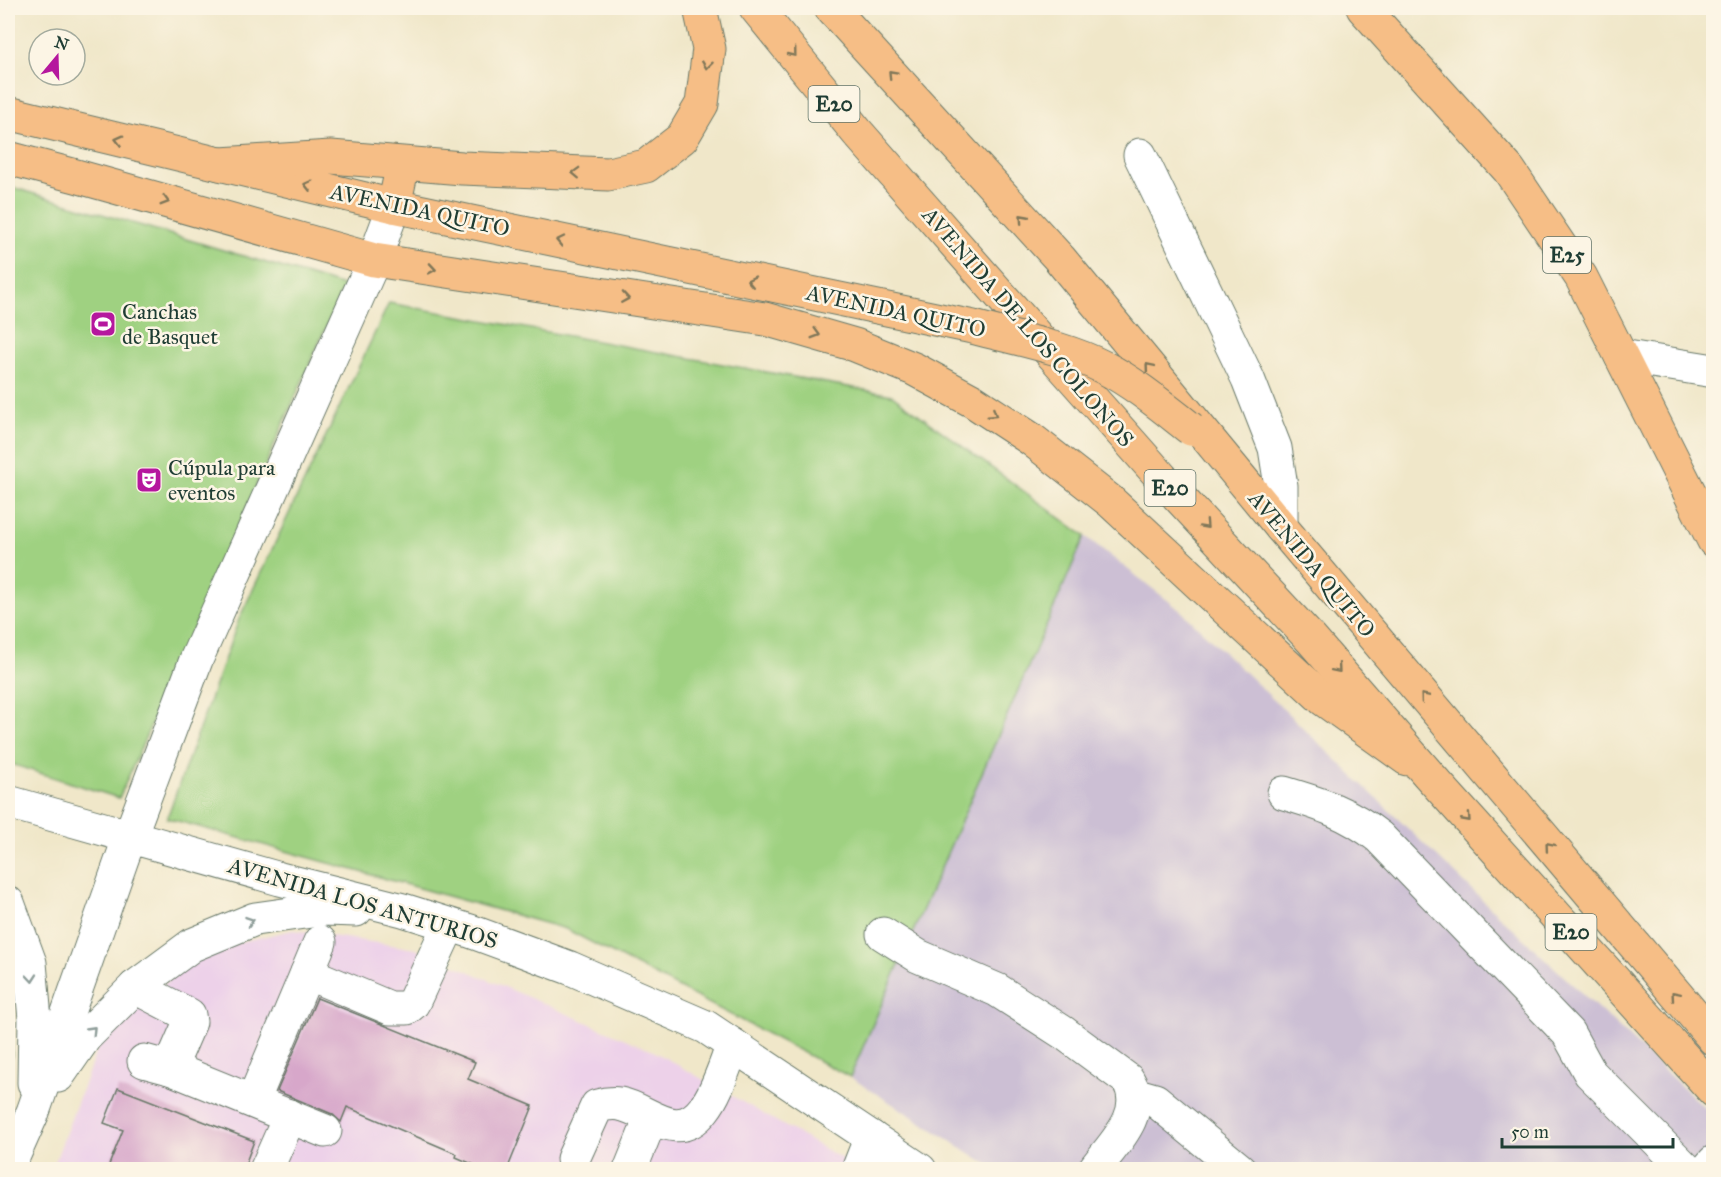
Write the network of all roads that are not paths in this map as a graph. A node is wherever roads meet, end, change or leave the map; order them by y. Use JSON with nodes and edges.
{"nodes":[{"id":1,"x":700,"y":8,"type":"edge"},
{"id":2,"x":756,"y":8,"type":"edge"},
{"id":3,"x":831,"y":8,"type":"edge"},
{"id":4,"x":1363,"y":8,"type":"edge"},
{"id":5,"x":8,"y":113,"type":"edge"},
{"id":6,"x":1140,"y":155,"type":"dead end"},
{"id":7,"x":8,"y":158,"type":"edge"},
{"id":8,"x":220,"y":164,"type":"junction"},
{"id":9,"x":403,"y":164,"type":"junction"},
{"id":10,"x":394,"y":206,"type":"junction"},
{"id":11,"x":374,"y":260,"type":"junction"},
{"id":12,"x":1621,"y":356,"type":"junction"},
{"id":13,"x":1713,"y":371,"type":"edge"},
{"id":14,"x":1274,"y":518,"type":"junction"},
{"id":15,"x":1713,"y":541,"type":"edge"},
{"id":16,"x":1428,"y":774,"type":"junction"},
{"id":17,"x":1284,"y":793,"type":"dead end"},
{"id":18,"x":8,"y":802,"type":"edge"},
{"id":19,"x":130,"y":836,"type":"junction"},
{"id":20,"x":8,"y":903,"type":"edge"},
{"id":21,"x":403,"y":910,"type":"junction"},
{"id":22,"x":449,"y":925,"type":"junction"},
{"id":23,"x":883,"y":934,"type":"dead end"},
{"id":24,"x":320,"y":942,"type":"dead end"},
{"id":25,"x":307,"y":973,"type":"junction"},
{"id":26,"x":135,"y":987,"type":"junction"},
{"id":27,"x":1713,"y":1039,"type":"edge"},
{"id":28,"x":733,"y":1045,"type":"junction"},
{"id":29,"x":1713,"y":1091,"type":"edge"},
{"id":30,"x":1134,"y":1094,"type":"junction"},
{"id":31,"x":254,"y":1101,"type":"junction"},
{"id":32,"x":33,"y":1112,"type":"junction"},
{"id":33,"x":290,"y":1116,"type":"junction"},
{"id":34,"x":651,"y":1118,"type":"junction"},
{"id":35,"x":326,"y":1131,"type":"dead end"},
{"id":36,"x":871,"y":1137,"type":"junction"},
{"id":37,"x":573,"y":1159,"type":"dead end"},
{"id":38,"x":1713,"y":1162,"type":"edge"},
{"id":39,"x":8,"y":1168,"type":"edge"},
{"id":40,"x":266,"y":1170,"type":"edge"},
{"id":41,"x":630,"y":1170,"type":"edge"},
{"id":42,"x":858,"y":1170,"type":"edge"},
{"id":43,"x":920,"y":1170,"type":"edge"},
{"id":44,"x":1094,"y":1170,"type":"edge"},
{"id":45,"x":1240,"y":1170,"type":"edge"},
{"id":46,"x":1687,"y":1170,"type":"edge"},
{"id":47,"x":1707,"y":1170,"type":"edge"}],
"edges":[{"from":1,"to":9,"type":"main road","one_way":true},
{"from":2,"to":16,"type":"main road","name":"AVENIDA DE LOS COLONOS","number":"E20","one_way":true},
{"from":14,"to":3,"type":"main road","number":"E20","one_way":true},
{"from":4,"to":12,"type":"main road","number":"E25"},
{"from":8,"to":5,"type":"main road","name":"AVENIDA QUITO","one_way":true},
{"from":6,"to":14,"type":"street"},
{"from":7,"to":11,"type":"main road","name":"AVENIDA QUITO","one_way":true},
{"from":8,"to":9,"type":"main road"},
{"from":10,"to":8,"type":"main road","name":"AVENIDA QUITO","one_way":true},
{"from":9,"to":10,"type":"main road"},
{"from":10,"to":11,"type":"street"},
{"from":14,"to":10,"type":"main road","name":"AVENIDA QUITO","one_way":true,"bridge":true},
{"from":11,"to":16,"type":"main road","name":"AVENIDA QUITO","one_way":true},
{"from":11,"to":19,"type":"street"},
{"from":12,"to":13,"type":"street"},
{"from":12,"to":15,"type":"main road","number":"E25"},
{"from":27,"to":14,"type":"main road","name":"AVENIDA QUITO","number":"E20","one_way":true},
{"from":16,"to":29,"type":"main road","name":"AVENIDA QUITO","number":"E20","one_way":true},
{"from":17,"to":46,"type":"street"},
{"from":18,"to":19,"type":"street","name":"AVENIDA LOS ANTURIOS"},
{"from":19,"to":21,"type":"street","name":"AVENIDA LOS ANTURIOS"},
{"from":19,"to":32,"type":"street"},
{"from":20,"to":32,"type":"street","one_way":true},
{"from":21,"to":22,"type":"street","name":"AVENIDA LOS ANTURIOS"},
{"from":26,"to":21,"type":"street","one_way":true},
{"from":22,"to":25,"type":"street"},
{"from":22,"to":28,"type":"street","name":"AVENIDA LOS ANTURIOS"},
{"from":23,"to":30,"type":"street"},
{"from":24,"to":25,"type":"street"},
{"from":25,"to":31,"type":"street"},
{"from":26,"to":31,"type":"street"},
{"from":32,"to":26,"type":"street","one_way":true},
{"from":28,"to":34,"type":"street"},
{"from":28,"to":36,"type":"street","name":"AVENIDA LOS ANTURIOS"},
{"from":30,"to":44,"type":"street"},
{"from":30,"to":45,"type":"street"},
{"from":31,"to":33,"type":"street"},
{"from":32,"to":39,"type":"street"},
{"from":33,"to":35,"type":"street"},
{"from":33,"to":40,"type":"street"},
{"from":34,"to":37,"type":"street"},
{"from":34,"to":41,"type":"street"},
{"from":36,"to":42,"type":"street"},
{"from":36,"to":43,"type":"street","name":"AVENIDA LOS ANTURIOS"},
{"from":38,"to":47,"type":"street"}]}
